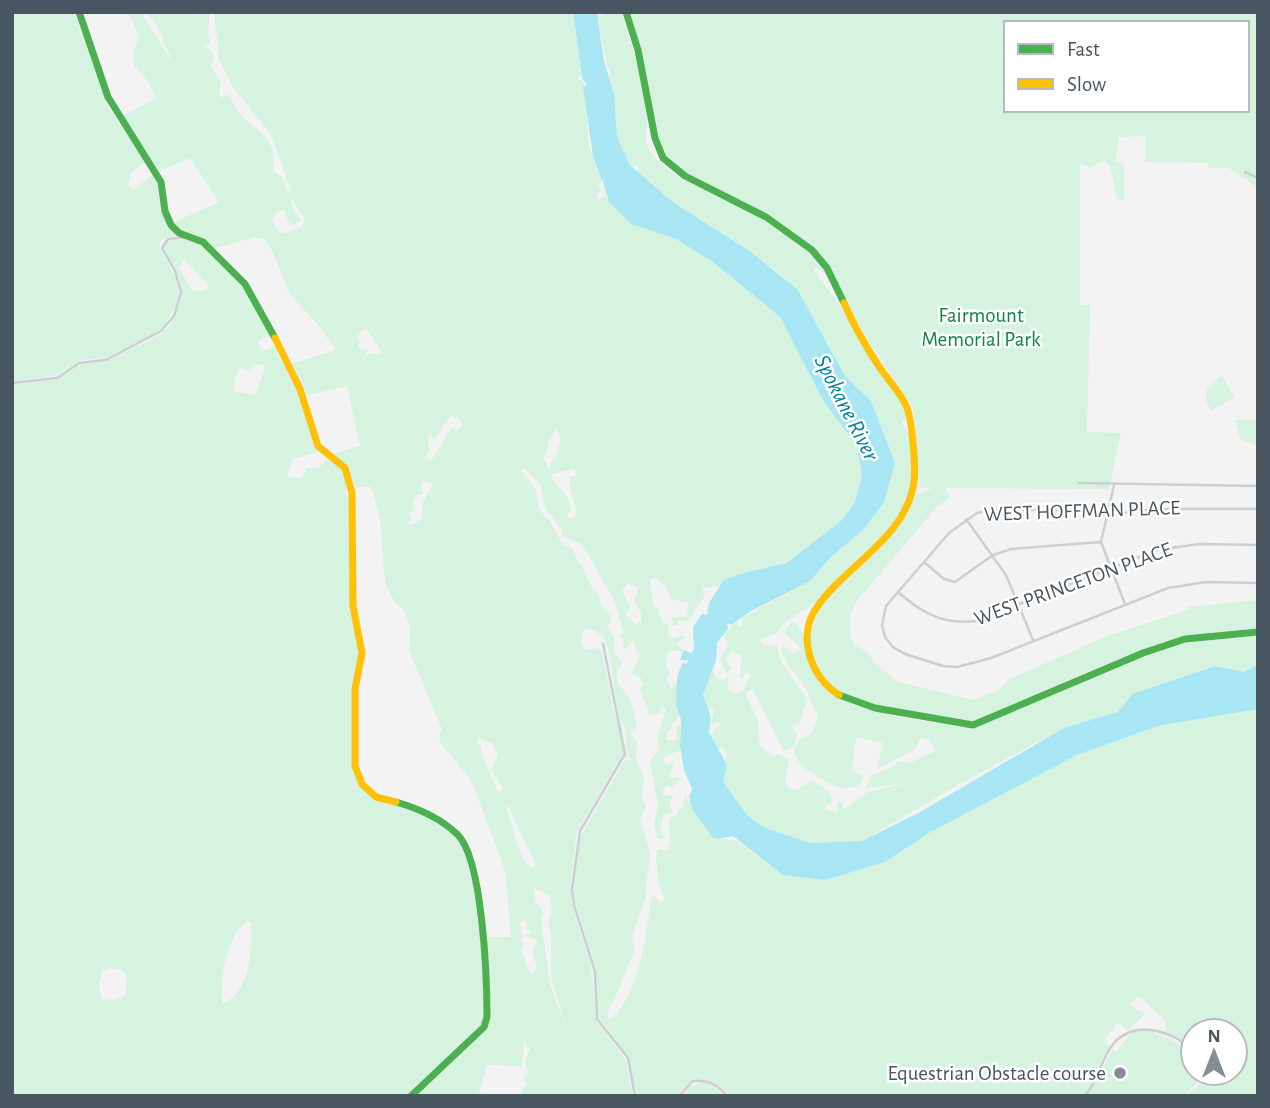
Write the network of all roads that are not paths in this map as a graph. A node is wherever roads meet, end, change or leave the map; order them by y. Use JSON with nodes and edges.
{"nodes":[{"id":1,"x":79,"y":12,"type":"edge"},
{"id":2,"x":626,"y":12,"type":"edge"},
{"id":3,"x":1245,"y":172,"type":"dead end"},
{"id":4,"x":1258,"y":178,"type":"edge"},
{"id":5,"x":190,"y":237,"type":"junction"},
{"id":6,"x":12,"y":383,"type":"edge"},
{"id":7,"x":1079,"y":483,"type":"dead end"},
{"id":8,"x":1114,"y":485,"type":"junction"},
{"id":9,"x":1258,"y":486,"type":"edge"},
{"id":10,"x":1258,"y":509,"type":"edge"},
{"id":11,"x":1106,"y":514,"type":"junction"},
{"id":12,"x":966,"y":519,"type":"junction"},
{"id":13,"x":1101,"y":542,"type":"junction"},
{"id":14,"x":1258,"y":545,"type":"edge"},
{"id":15,"x":993,"y":555,"type":"junction"},
{"id":16,"x":924,"y":562,"type":"junction"},
{"id":17,"x":1110,"y":568,"type":"junction"},
{"id":18,"x":1258,"y":583,"type":"edge"},
{"id":19,"x":898,"y":592,"type":"junction"},
{"id":20,"x":1018,"y":604,"type":"junction"},
{"id":21,"x":1125,"y":604,"type":"junction"},
{"id":22,"x":1258,"y":632,"type":"edge"},
{"id":23,"x":1033,"y":640,"type":"junction"},
{"id":24,"x":603,"y":644,"type":"dead end"},
{"id":25,"x":1179,"y":1040,"type":"edge"},
{"id":26,"x":411,"y":1096,"type":"edge"},
{"id":27,"x":635,"y":1096,"type":"edge"},
{"id":28,"x":679,"y":1096,"type":"edge"},
{"id":29,"x":727,"y":1096,"type":"edge"},
{"id":30,"x":1085,"y":1096,"type":"edge"}],
"edges":[{"from":1,"to":5,"type":"street"},
{"from":2,"to":22,"type":"street"},
{"from":3,"to":4,"type":"street"},
{"from":5,"to":6,"type":"street"},
{"from":5,"to":26,"type":"street"},
{"from":7,"to":8,"type":"street"},
{"from":8,"to":9,"type":"street"},
{"from":8,"to":11,"type":"street"},
{"from":10,"to":11,"type":"street","name":"WEST HOFFMAN PLACE"},
{"from":11,"to":12,"type":"street","name":"WEST HOFFMAN PLACE"},
{"from":11,"to":13,"type":"street"},
{"from":12,"to":15,"type":"street"},
{"from":12,"to":16,"type":"street","name":"WEST HOFFMAN PLACE"},
{"from":13,"to":15,"type":"street"},
{"from":13,"to":17,"type":"street"},
{"from":14,"to":17,"type":"street","name":"WEST PRINCETON PLACE"},
{"from":15,"to":16,"type":"street"},
{"from":15,"to":20,"type":"street"},
{"from":16,"to":19,"type":"street","name":"WEST HOFFMAN PLACE"},
{"from":17,"to":20,"type":"street","name":"WEST PRINCETON PLACE"},
{"from":17,"to":21,"type":"street"},
{"from":18,"to":21,"type":"street","name":"WEST HOFFMAN PLACE"},
{"from":19,"to":20,"type":"street","name":"WEST PRINCETON PLACE"},
{"from":19,"to":23,"type":"street","name":"WEST HOFFMAN PLACE"},
{"from":20,"to":23,"type":"street"},
{"from":21,"to":23,"type":"street","name":"WEST HOFFMAN PLACE"},
{"from":24,"to":27,"type":"street"},
{"from":25,"to":30,"type":"street"},
{"from":28,"to":29,"type":"street"}]}
